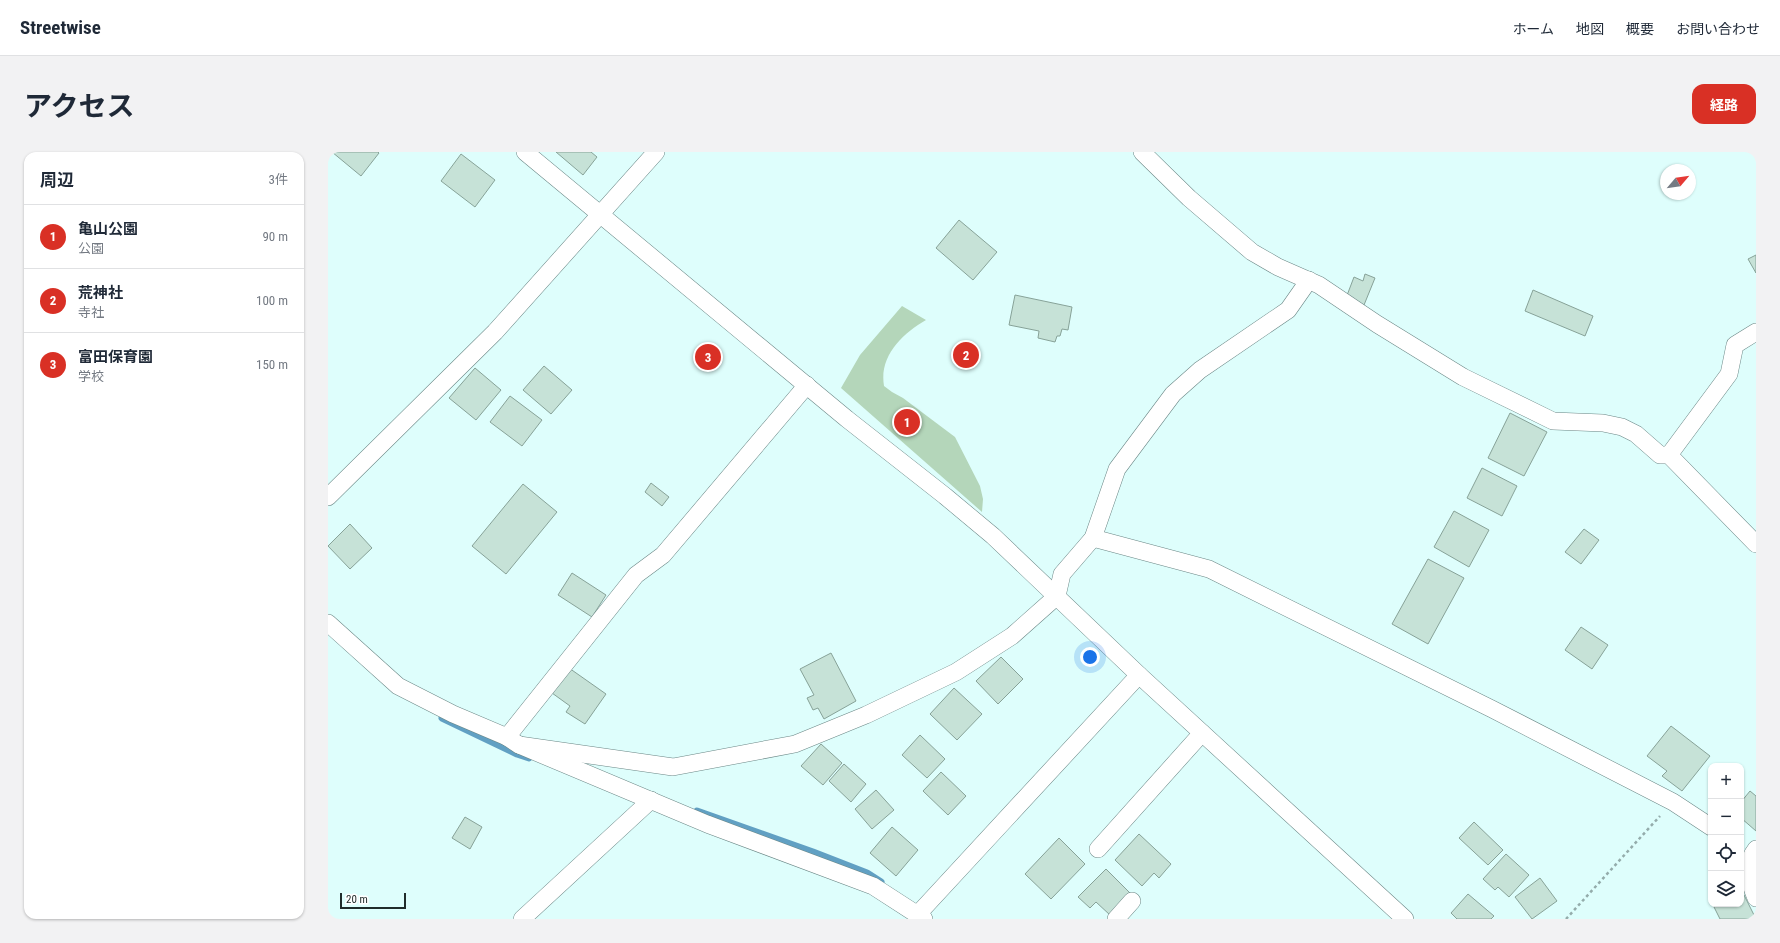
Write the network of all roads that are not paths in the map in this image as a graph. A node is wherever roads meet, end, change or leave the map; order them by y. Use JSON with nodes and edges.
{"nodes":[{"id":1,"x":524,"y":152,"type":"edge"},
{"id":2,"x":656,"y":152,"type":"edge"},
{"id":3,"x":1142,"y":152,"type":"edge"},
{"id":4,"x":600,"y":214,"type":"junction"},
{"id":5,"x":1309,"y":280,"type":"junction"},
{"id":6,"x":1756,"y":332,"type":"edge"},
{"id":7,"x":807,"y":385,"type":"junction"},
{"id":8,"x":1669,"y":455,"type":"junction"},
{"id":9,"x":328,"y":497,"type":"edge"},
{"id":10,"x":1093,"y":538,"type":"junction"},
{"id":11,"x":1756,"y":544,"type":"edge"},
{"id":12,"x":1057,"y":596,"type":"junction"},
{"id":13,"x":328,"y":623,"type":"edge"},
{"id":14,"x":1139,"y":675,"type":"junction"},
{"id":15,"x":1202,"y":733,"type":"junction"},
{"id":16,"x":513,"y":741,"type":"junction"},
{"id":17,"x":651,"y":800,"type":"junction"},
{"id":18,"x":1708,"y":825,"type":"edge"},
{"id":19,"x":1098,"y":849,"type":"dead end"},
{"id":20,"x":1750,"y":850,"type":"edge"},
{"id":21,"x":1756,"y":898,"type":"edge"},
{"id":22,"x":1132,"y":901,"type":"dead end"},
{"id":23,"x":921,"y":916,"type":"edge"},
{"id":24,"x":522,"y":919,"type":"edge"},
{"id":25,"x":1116,"y":919,"type":"edge"},
{"id":26,"x":1406,"y":919,"type":"edge"}],
"edges":[{"from":1,"to":4,"type":"street"},
{"from":2,"to":4,"type":"street"},
{"from":3,"to":5,"type":"street"},
{"from":4,"to":7,"type":"street"},
{"from":4,"to":9,"type":"street"},
{"from":5,"to":8,"type":"street"},
{"from":5,"to":10,"type":"street"},
{"from":6,"to":8,"type":"street"},
{"from":7,"to":12,"type":"street"},
{"from":7,"to":16,"type":"street"},
{"from":8,"to":11,"type":"street"},
{"from":10,"to":12,"type":"street"},
{"from":10,"to":18,"type":"street"},
{"from":12,"to":14,"type":"street"},
{"from":12,"to":16,"type":"street"},
{"from":13,"to":16,"type":"street"},
{"from":14,"to":15,"type":"street"},
{"from":14,"to":23,"type":"street"},
{"from":15,"to":19,"type":"street"},
{"from":15,"to":26,"type":"street"},
{"from":16,"to":17,"type":"street"},
{"from":17,"to":23,"type":"street"},
{"from":17,"to":24,"type":"street"},
{"from":20,"to":21,"type":"street"},
{"from":22,"to":25,"type":"street"}]}
